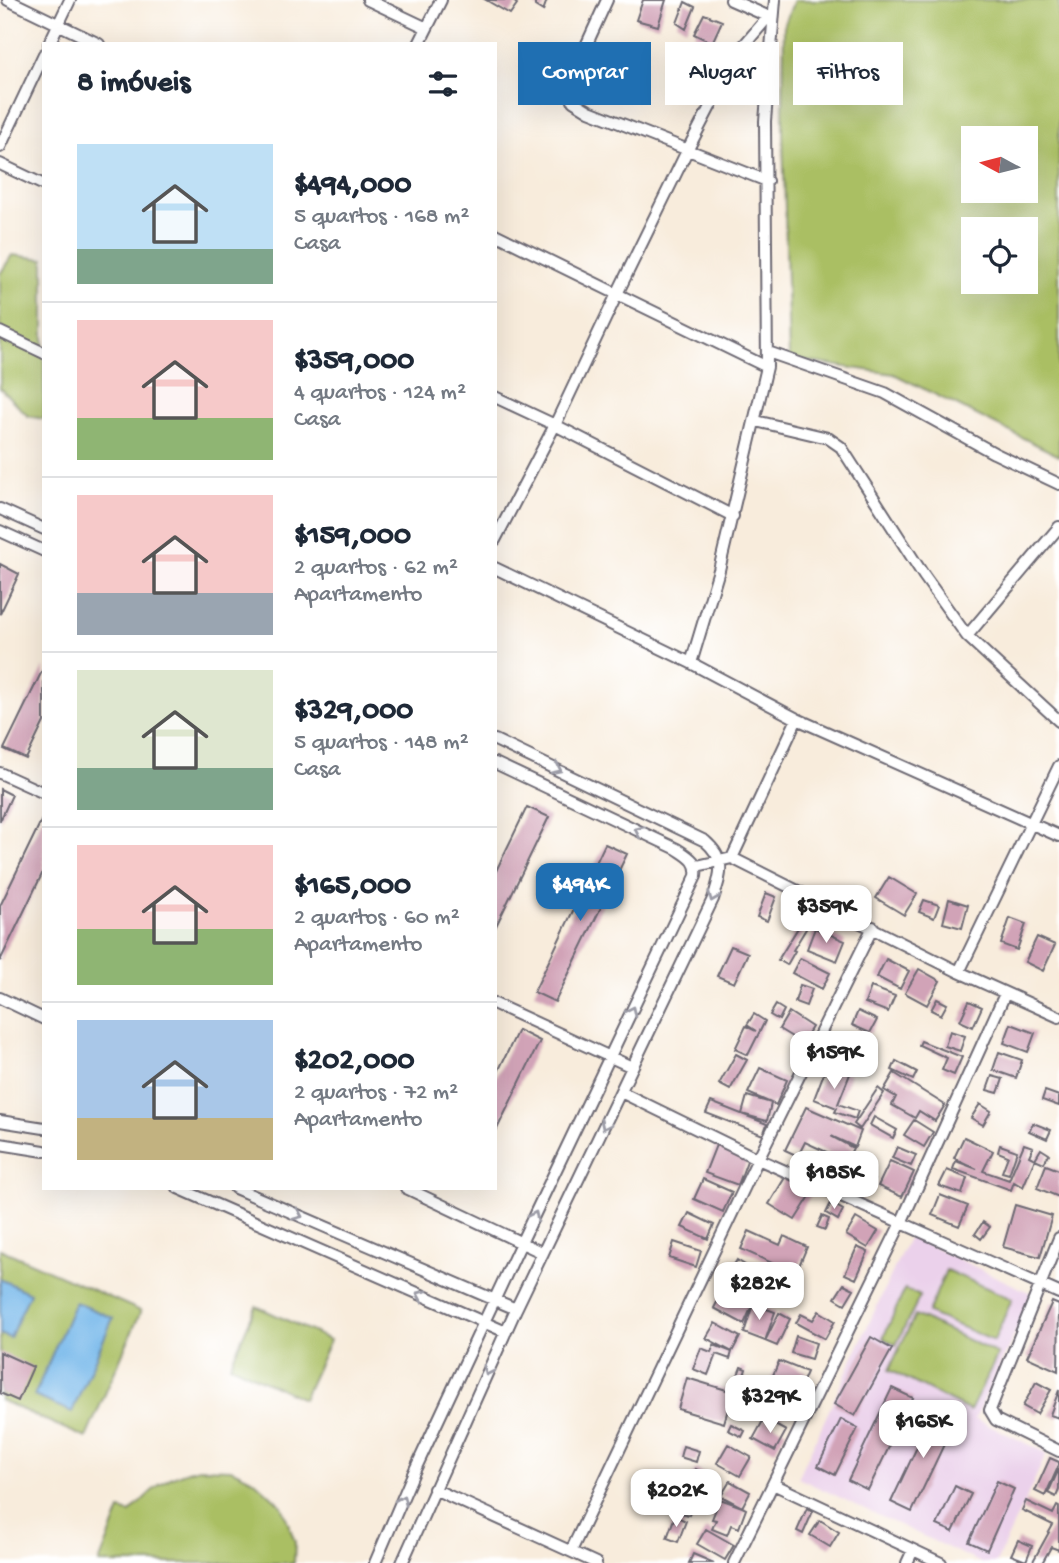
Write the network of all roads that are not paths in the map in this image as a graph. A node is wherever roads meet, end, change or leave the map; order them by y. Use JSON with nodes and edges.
{"nodes":[{"id":1,"x":8,"y":0,"type":"edge"},
{"id":2,"x":70,"y":0,"type":"edge"},
{"id":3,"x":368,"y":0,"type":"edge"},
{"id":4,"x":440,"y":0,"type":"edge"},
{"id":5,"x":607,"y":0,"type":"edge"},
{"id":6,"x":731,"y":0,"type":"edge"},
{"id":7,"x":775,"y":0,"type":"edge"},
{"id":8,"x":772,"y":18,"type":"junction"},
{"id":9,"x":58,"y":24,"type":"junction"},
{"id":10,"x":427,"y":28,"type":"junction"},
{"id":11,"x":50,"y":42,"type":"edge"},
{"id":12,"x":95,"y":42,"type":"edge"},
{"id":13,"x":420,"y":42,"type":"edge"},
{"id":14,"x":42,"y":58,"type":"edge"},
{"id":15,"x":0,"y":147,"type":"edge"},
{"id":16,"x":687,"y":151,"type":"junction"},
{"id":17,"x":0,"y":164,"type":"edge"},
{"id":18,"x":767,"y":181,"type":"junction"},
{"id":19,"x":42,"y":185,"type":"edge"},
{"id":20,"x":497,"y":235,"type":"edge"},
{"id":21,"x":617,"y":294,"type":"junction"},
{"id":22,"x":0,"y":332,"type":"edge"},
{"id":23,"x":42,"y":352,"type":"edge"},
{"id":24,"x":768,"y":352,"type":"junction"},
{"id":25,"x":767,"y":367,"type":"junction"},
{"id":26,"x":497,"y":398,"type":"edge"},
{"id":27,"x":756,"y":421,"type":"junction"},
{"id":28,"x":555,"y":425,"type":"junction"},
{"id":29,"x":1059,"y":484,"type":"edge"},
{"id":30,"x":0,"y":509,"type":"edge"},
{"id":31,"x":733,"y":516,"type":"junction"},
{"id":32,"x":1059,"y":527,"type":"edge"},
{"id":33,"x":42,"y":528,"type":"edge"},
{"id":34,"x":0,"y":531,"type":"edge"},
{"id":35,"x":497,"y":536,"type":"edge"},
{"id":36,"x":42,"y":550,"type":"edge"},
{"id":37,"x":497,"y":569,"type":"edge"},
{"id":38,"x":967,"y":636,"type":"junction"},
{"id":39,"x":691,"y":663,"type":"junction"},
{"id":40,"x":797,"y":719,"type":"junction"},
{"id":41,"x":1059,"y":721,"type":"edge"},
{"id":42,"x":497,"y":741,"type":"edge"},
{"id":43,"x":497,"y":764,"type":"edge"},
{"id":44,"x":1059,"y":766,"type":"edge"},
{"id":45,"x":0,"y":773,"type":"edge"},
{"id":46,"x":42,"y":792,"type":"edge"},
{"id":47,"x":1030,"y":823,"type":"junction"},
{"id":48,"x":1059,"y":836,"type":"edge"},
{"id":49,"x":732,"y":858,"type":"junction"},
{"id":50,"x":720,"y":860,"type":"junction"},
{"id":51,"x":697,"y":866,"type":"junction"},
{"id":52,"x":873,"y":927,"type":"junction"},
{"id":53,"x":959,"y":972,"type":"junction"},
{"id":54,"x":1005,"y":994,"type":"junction"},
{"id":55,"x":0,"y":998,"type":"edge"},
{"id":56,"x":497,"y":1005,"type":"edge"},
{"id":57,"x":1059,"y":1017,"type":"edge"},
{"id":58,"x":42,"y":1018,"type":"edge"},
{"id":59,"x":609,"y":1058,"type":"junction"},
{"id":60,"x":632,"y":1067,"type":"junction"},
{"id":61,"x":621,"y":1091,"type":"junction"},
{"id":62,"x":0,"y":1121,"type":"edge"},
{"id":63,"x":42,"y":1128,"type":"edge"},
{"id":64,"x":0,"y":1144,"type":"edge"},
{"id":65,"x":42,"y":1151,"type":"edge"},
{"id":66,"x":758,"y":1159,"type":"junction"},
{"id":67,"x":183,"y":1190,"type":"edge"},
{"id":68,"x":240,"y":1190,"type":"edge"},
{"id":69,"x":410,"y":1190,"type":"edge"},
{"id":70,"x":901,"y":1223,"type":"junction"},
{"id":71,"x":1059,"y":1238,"type":"edge"},
{"id":72,"x":521,"y":1243,"type":"junction"},
{"id":73,"x":543,"y":1253,"type":"junction"},
{"id":74,"x":1039,"y":1284,"type":"junction"},
{"id":75,"x":1059,"y":1293,"type":"edge"},
{"id":76,"x":494,"y":1300,"type":"junction"},
{"id":77,"x":516,"y":1309,"type":"junction"},
{"id":78,"x":484,"y":1323,"type":"junction"},
{"id":79,"x":506,"y":1332,"type":"junction"},
{"id":80,"x":1059,"y":1451,"type":"edge"},
{"id":81,"x":773,"y":1484,"type":"junction"},
{"id":82,"x":434,"y":1489,"type":"junction"},
{"id":83,"x":913,"y":1550,"type":"junction"},
{"id":84,"x":571,"y":1551,"type":"junction"},
{"id":85,"x":375,"y":1563,"type":"edge"},
{"id":86,"x":402,"y":1563,"type":"edge"},
{"id":87,"x":596,"y":1563,"type":"edge"},
{"id":88,"x":734,"y":1563,"type":"edge"},
{"id":89,"x":906,"y":1563,"type":"edge"},
{"id":90,"x":941,"y":1563,"type":"edge"}],
"edges":[{"from":1,"to":9,"type":"street"},
{"from":2,"to":9,"type":"street"},
{"from":3,"to":10,"type":"street"},
{"from":4,"to":10,"type":"street"},
{"from":5,"to":16,"type":"street"},
{"from":6,"to":8,"type":"street"},
{"from":7,"to":8,"type":"street"},
{"from":8,"to":16,"type":"street"},
{"from":8,"to":18,"type":"street"},
{"from":9,"to":11,"type":"street"},
{"from":9,"to":12,"type":"street"},
{"from":10,"to":13,"type":"street"},
{"from":14,"to":15,"type":"street"},
{"from":16,"to":18,"type":"street"},
{"from":16,"to":21,"type":"street"},
{"from":17,"to":19,"type":"street"},
{"from":18,"to":24,"type":"street"},
{"from":20,"to":21,"type":"street"},
{"from":21,"to":25,"type":"street"},
{"from":21,"to":28,"type":"street"},
{"from":22,"to":23,"type":"street"},
{"from":24,"to":25,"type":"street"},
{"from":24,"to":29,"type":"street"},
{"from":25,"to":27,"type":"street"},
{"from":26,"to":28,"type":"street"},
{"from":27,"to":31,"type":"street"},
{"from":27,"to":38,"type":"street"},
{"from":28,"to":31,"type":"street"},
{"from":28,"to":35,"type":"street"},
{"from":30,"to":33,"type":"street"},
{"from":31,"to":39,"type":"street"},
{"from":32,"to":38,"type":"street"},
{"from":34,"to":36,"type":"street"},
{"from":37,"to":39,"type":"street"},
{"from":38,"to":41,"type":"street"},
{"from":39,"to":40,"type":"street"},
{"from":40,"to":47,"type":"street"},
{"from":40,"to":49,"type":"street"},
{"from":42,"to":50,"type":"street","one_way":true},
{"from":51,"to":43,"type":"street","one_way":true},
{"from":44,"to":47,"type":"street"},
{"from":45,"to":46,"type":"street"},
{"from":47,"to":48,"type":"street"},
{"from":47,"to":53,"type":"street"},
{"from":49,"to":50,"type":"street"},
{"from":49,"to":52,"type":"street"},
{"from":50,"to":51,"type":"street"},
{"from":50,"to":60,"type":"street","one_way":true},
{"from":59,"to":51,"type":"street","one_way":true},
{"from":52,"to":53,"type":"street"},
{"from":52,"to":66,"type":"street"},
{"from":53,"to":54,"type":"street"},
{"from":54,"to":57,"type":"street"},
{"from":54,"to":70,"type":"street"},
{"from":55,"to":58,"type":"street"},
{"from":56,"to":59,"type":"street"},
{"from":59,"to":60,"type":"street"},
{"from":72,"to":59,"type":"street","one_way":true},
{"from":60,"to":61,"type":"street"},
{"from":61,"to":66,"type":"street"},
{"from":61,"to":73,"type":"street","one_way":true},
{"from":62,"to":63,"type":"street"},
{"from":64,"to":65,"type":"street"},
{"from":66,"to":70,"type":"street"},
{"from":66,"to":84,"type":"street"},
{"from":78,"to":67,"type":"street","one_way":true},
{"from":68,"to":76,"type":"street","one_way":true},
{"from":69,"to":72,"type":"street"},
{"from":70,"to":74,"type":"street"},
{"from":70,"to":81,"type":"street"},
{"from":71,"to":74,"type":"street"},
{"from":72,"to":73,"type":"street"},
{"from":72,"to":76,"type":"street"},
{"from":73,"to":77,"type":"street"},
{"from":74,"to":75,"type":"street"},
{"from":74,"to":80,"type":"street"},
{"from":76,"to":77,"type":"street"},
{"from":76,"to":78,"type":"street"},
{"from":77,"to":79,"type":"street"},
{"from":78,"to":79,"type":"street"},
{"from":85,"to":78,"type":"street","one_way":true},
{"from":79,"to":82,"type":"street","one_way":true},
{"from":81,"to":83,"type":"street"},
{"from":81,"to":88,"type":"street"},
{"from":82,"to":84,"type":"street"},
{"from":82,"to":86,"type":"street"},
{"from":83,"to":89,"type":"street"},
{"from":83,"to":90,"type":"street"},
{"from":84,"to":87,"type":"street"}]}
